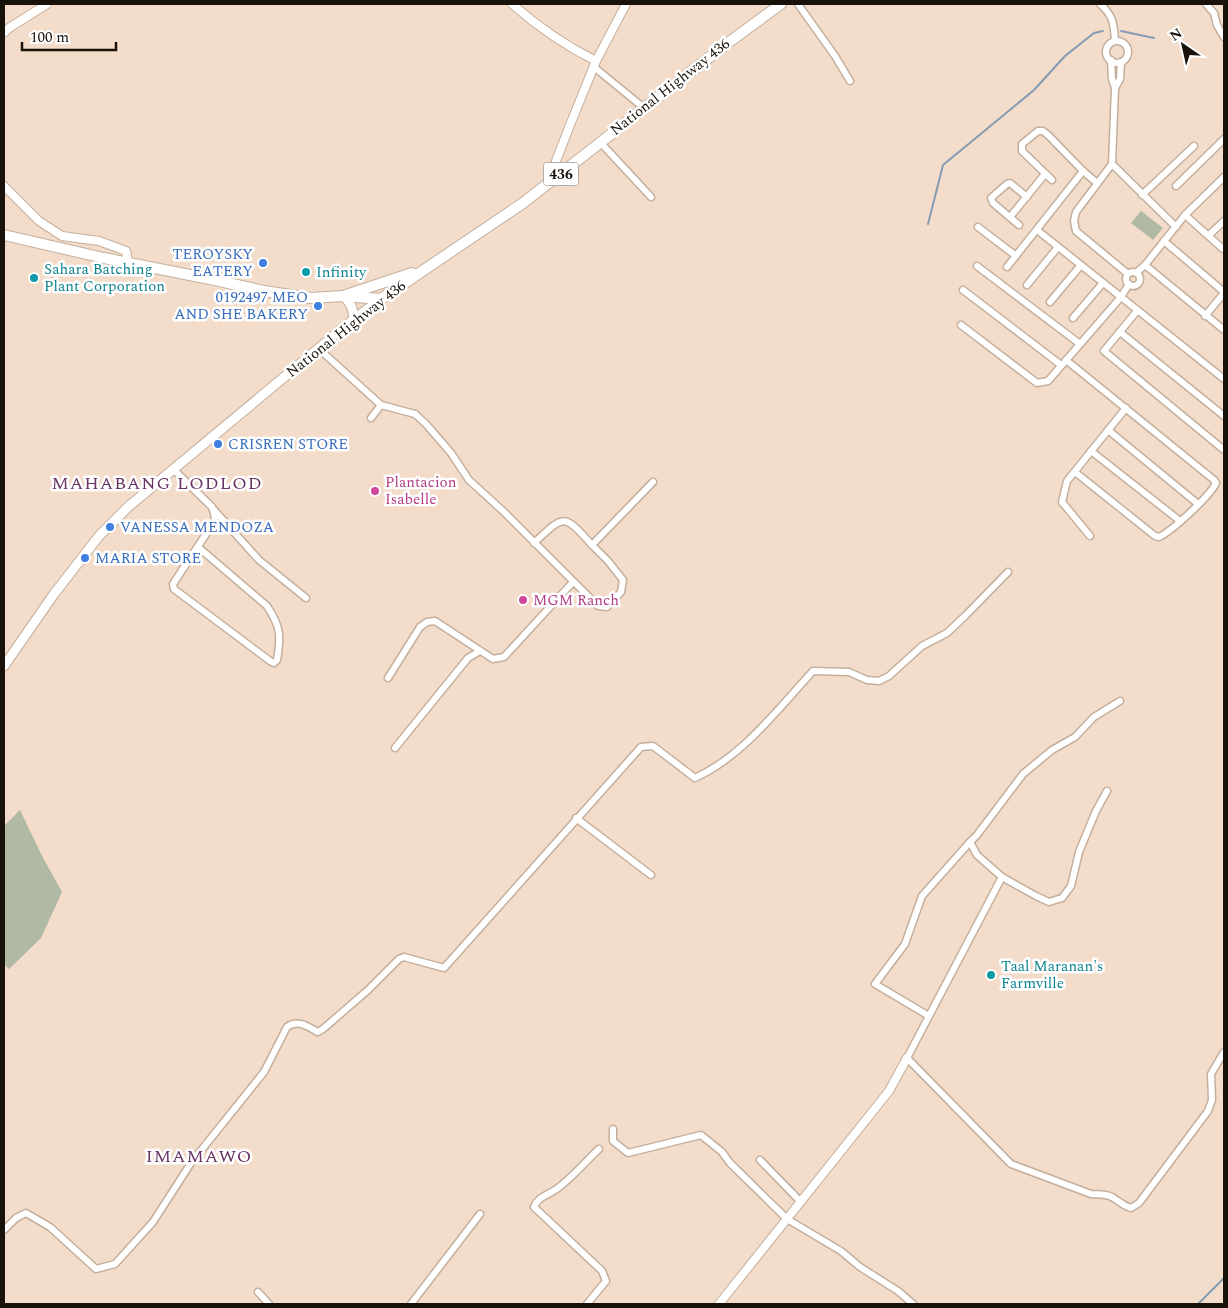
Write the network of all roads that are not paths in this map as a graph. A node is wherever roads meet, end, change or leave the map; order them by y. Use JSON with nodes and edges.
{"nodes":[{"id":1,"x":46,"y":4,"type":"edge"},
{"id":2,"x":512,"y":4,"type":"edge"},
{"id":3,"x":626,"y":4,"type":"edge"},
{"id":4,"x":781,"y":4,"type":"edge"},
{"id":5,"x":798,"y":4,"type":"edge"},
{"id":6,"x":1100,"y":4,"type":"edge"},
{"id":7,"x":1206,"y":4,"type":"edge"},
{"id":8,"x":4,"y":33,"type":"edge"},
{"id":9,"x":1224,"y":37,"type":"edge"},
{"id":10,"x":1115,"y":41,"type":"junction"},
{"id":11,"x":1111,"y":60,"type":"junction"},
{"id":12,"x":1121,"y":62,"type":"junction"},
{"id":13,"x":595,"y":64,"type":"junction"},
{"id":14,"x":850,"y":81,"type":"dead end"},
{"id":15,"x":1115,"y":88,"type":"junction"},
{"id":16,"x":644,"y":108,"type":"junction"},
{"id":17,"x":1224,"y":139,"type":"edge"},
{"id":18,"x":600,"y":142,"type":"junction"},
{"id":19,"x":1194,"y":146,"type":"dead end"},
{"id":20,"x":1112,"y":164,"type":"junction"},
{"id":21,"x":1083,"y":171,"type":"junction"},
{"id":22,"x":1045,"y":174,"type":"junction"},
{"id":23,"x":559,"y":176,"type":"junction"},
{"id":24,"x":1224,"y":177,"type":"edge"},
{"id":25,"x":1052,"y":180,"type":"dead end"},
{"id":26,"x":1097,"y":183,"type":"junction"},
{"id":27,"x":4,"y":186,"type":"edge"},
{"id":28,"x":1176,"y":186,"type":"dead end"},
{"id":29,"x":1142,"y":195,"type":"junction"},
{"id":30,"x":651,"y":197,"type":"dead end"},
{"id":31,"x":1027,"y":197,"type":"junction"},
{"id":32,"x":1185,"y":214,"type":"junction"},
{"id":33,"x":1010,"y":218,"type":"junction"},
{"id":34,"x":1224,"y":221,"type":"edge"},
{"id":35,"x":1019,"y":225,"type":"dead end"},
{"id":36,"x":978,"y":227,"type":"dead end"},
{"id":37,"x":1176,"y":227,"type":"junction"},
{"id":38,"x":1036,"y":230,"type":"junction"},
{"id":39,"x":4,"y":235,"type":"edge"},
{"id":40,"x":1208,"y":235,"type":"junction"},
{"id":41,"x":1164,"y":241,"type":"junction"},
{"id":42,"x":1058,"y":247,"type":"junction"},
{"id":43,"x":1224,"y":247,"type":"edge"},
{"id":44,"x":1016,"y":256,"type":"junction"},
{"id":45,"x":128,"y":262,"type":"junction"},
{"id":46,"x":1081,"y":265,"type":"junction"},
{"id":47,"x":1145,"y":265,"type":"junction"},
{"id":48,"x":977,"y":266,"type":"dead end"},
{"id":49,"x":1007,"y":267,"type":"dead end"},
{"id":50,"x":425,"y":268,"type":"junction"},
{"id":51,"x":1136,"y":273,"type":"junction"},
{"id":52,"x":1128,"y":274,"type":"junction"},
{"id":53,"x":1103,"y":283,"type":"junction"},
{"id":54,"x":1129,"y":284,"type":"junction"},
{"id":55,"x":1027,"y":286,"type":"dead end"},
{"id":56,"x":962,"y":290,"type":"dead end"},
{"id":57,"x":1224,"y":292,"type":"edge"},
{"id":58,"x":343,"y":296,"type":"junction"},
{"id":59,"x":1121,"y":297,"type":"junction"},
{"id":60,"x":381,"y":299,"type":"junction"},
{"id":61,"x":1050,"y":302,"type":"dead end"},
{"id":62,"x":1137,"y":311,"type":"junction"},
{"id":63,"x":1205,"y":316,"type":"junction"},
{"id":64,"x":1073,"y":318,"type":"dead end"},
{"id":65,"x":354,"y":319,"type":"junction"},
{"id":66,"x":961,"y":325,"type":"dead end"},
{"id":67,"x":1224,"y":330,"type":"edge"},
{"id":68,"x":1120,"y":332,"type":"junction"},
{"id":69,"x":1080,"y":344,"type":"junction"},
{"id":70,"x":319,"y":349,"type":"junction"},
{"id":71,"x":1064,"y":363,"type":"junction"},
{"id":72,"x":1224,"y":379,"type":"edge"},
{"id":73,"x":382,"y":405,"type":"junction"},
{"id":74,"x":1126,"y":408,"type":"junction"},
{"id":75,"x":1224,"y":416,"type":"edge"},
{"id":76,"x":371,"y":418,"type":"dead end"},
{"id":77,"x":1108,"y":430,"type":"junction"},
{"id":78,"x":1224,"y":449,"type":"edge"},
{"id":79,"x":1091,"y":451,"type":"junction"},
{"id":80,"x":172,"y":469,"type":"junction"},
{"id":81,"x":1075,"y":472,"type":"junction"},
{"id":82,"x":653,"y":482,"type":"dead end"},
{"id":83,"x":1198,"y":504,"type":"junction"},
{"id":84,"x":212,"y":508,"type":"junction"},
{"id":85,"x":1180,"y":521,"type":"junction"},
{"id":86,"x":1090,"y":536,"type":"dead end"},
{"id":87,"x":534,"y":543,"type":"junction"},
{"id":88,"x":592,"y":545,"type":"junction"},
{"id":89,"x":198,"y":547,"type":"junction"},
{"id":90,"x":1008,"y":572,"type":"dead end"},
{"id":91,"x":573,"y":582,"type":"junction"},
{"id":92,"x":306,"y":598,"type":"dead end"},
{"id":93,"x":480,"y":651,"type":"junction"},
{"id":94,"x":4,"y":666,"type":"edge"},
{"id":95,"x":388,"y":678,"type":"dead end"},
{"id":96,"x":1120,"y":701,"type":"dead end"},
{"id":97,"x":395,"y":748,"type":"dead end"},
{"id":98,"x":1107,"y":791,"type":"dead end"},
{"id":99,"x":576,"y":818,"type":"junction"},
{"id":100,"x":970,"y":842,"type":"junction"},
{"id":101,"x":651,"y":875,"type":"dead end"},
{"id":102,"x":1002,"y":877,"type":"junction"},
{"id":103,"x":930,"y":1016,"type":"junction"},
{"id":104,"x":1224,"y":1052,"type":"edge"},
{"id":105,"x":907,"y":1058,"type":"junction"},
{"id":106,"x":614,"y":1129,"type":"dead end"},
{"id":107,"x":599,"y":1149,"type":"dead end"},
{"id":108,"x":760,"y":1160,"type":"dead end"},
{"id":109,"x":800,"y":1201,"type":"junction"},
{"id":110,"x":480,"y":1214,"type":"dead end"},
{"id":111,"x":787,"y":1219,"type":"junction"},
{"id":112,"x":4,"y":1230,"type":"edge"},
{"id":113,"x":258,"y":1292,"type":"dead end"},
{"id":114,"x":269,"y":1304,"type":"edge"},
{"id":115,"x":411,"y":1304,"type":"edge"},
{"id":116,"x":587,"y":1304,"type":"edge"},
{"id":117,"x":719,"y":1304,"type":"edge"},
{"id":118,"x":913,"y":1304,"type":"edge"}],
"edges":[{"from":1,"to":8,"type":"street"},
{"from":2,"to":13,"type":"street"},
{"from":3,"to":13,"type":"street"},
{"from":4,"to":16,"type":"main road","name":"National Highway 436","number":"436"},
{"from":5,"to":14,"type":"street"},
{"from":6,"to":10,"type":"street"},
{"from":7,"to":9,"type":"street"},
{"from":10,"to":11,"type":"street"},
{"from":10,"to":12,"type":"street"},
{"from":11,"to":12,"type":"street"},
{"from":11,"to":15,"type":"street"},
{"from":12,"to":15,"type":"street"},
{"from":13,"to":16,"type":"street"},
{"from":13,"to":23,"type":"street"},
{"from":15,"to":20,"type":"street"},
{"from":16,"to":18,"type":"main road","name":"National Highway 436","number":"436"},
{"from":17,"to":28,"type":"street"},
{"from":18,"to":23,"type":"main road","name":"National Highway 436","number":"436"},
{"from":18,"to":30,"type":"street"},
{"from":19,"to":29,"type":"street"},
{"from":20,"to":26,"type":"street"},
{"from":20,"to":29,"type":"street"},
{"from":21,"to":22,"type":"street"},
{"from":21,"to":26,"type":"street"},
{"from":21,"to":38,"type":"street"},
{"from":22,"to":25,"type":"street"},
{"from":22,"to":31,"type":"street"},
{"from":23,"to":50,"type":"main road","name":"National Highway 436","number":"436"},
{"from":24,"to":32,"type":"street"},
{"from":26,"to":52,"type":"street"},
{"from":27,"to":45,"type":"street"},
{"from":29,"to":37,"type":"street"},
{"from":31,"to":33,"type":"street"},
{"from":31,"to":33,"type":"street"},
{"from":32,"to":37,"type":"street"},
{"from":32,"to":40,"type":"street"},
{"from":33,"to":35,"type":"street"},
{"from":34,"to":40,"type":"street"},
{"from":36,"to":44,"type":"street"},
{"from":37,"to":41,"type":"street"},
{"from":38,"to":42,"type":"street"},
{"from":38,"to":44,"type":"street"},
{"from":39,"to":45,"type":"main road"},
{"from":40,"to":43,"type":"street"},
{"from":41,"to":47,"type":"street"},
{"from":41,"to":57,"type":"street"},
{"from":42,"to":46,"type":"street"},
{"from":42,"to":55,"type":"street"},
{"from":44,"to":49,"type":"street"},
{"from":45,"to":58,"type":"main road"},
{"from":46,"to":53,"type":"street"},
{"from":46,"to":61,"type":"street"},
{"from":47,"to":51,"type":"street"},
{"from":47,"to":63,"type":"street"},
{"from":48,"to":69,"type":"street"},
{"from":50,"to":58,"type":"main road"},
{"from":50,"to":60,"type":"main road","name":"National Highway 436","number":"436"},
{"from":51,"to":52,"type":"street"},
{"from":51,"to":54,"type":"street"},
{"from":52,"to":54,"type":"street"},
{"from":53,"to":59,"type":"street"},
{"from":53,"to":64,"type":"street"},
{"from":54,"to":59,"type":"street"},
{"from":56,"to":71,"type":"street"},
{"from":57,"to":63,"type":"street"},
{"from":58,"to":60,"type":"main road"},
{"from":58,"to":65,"type":"main road"},
{"from":59,"to":62,"type":"street"},
{"from":59,"to":69,"type":"street"},
{"from":60,"to":65,"type":"main road","name":"National Highway 436","number":"436"},
{"from":62,"to":68,"type":"street"},
{"from":62,"to":72,"type":"street"},
{"from":63,"to":67,"type":"street"},
{"from":65,"to":70,"type":"main road","name":"National Highway 436","number":"436"},
{"from":66,"to":71,"type":"street"},
{"from":68,"to":75,"type":"street"},
{"from":68,"to":78,"type":"street"},
{"from":69,"to":71,"type":"street"},
{"from":70,"to":73,"type":"street"},
{"from":70,"to":80,"type":"main road","name":"National Highway 436","number":"436"},
{"from":71,"to":74,"type":"street"},
{"from":73,"to":76,"type":"street"},
{"from":73,"to":87,"type":"street"},
{"from":74,"to":77,"type":"street"},
{"from":74,"to":83,"type":"street"},
{"from":77,"to":79,"type":"street"},
{"from":77,"to":83,"type":"street"},
{"from":79,"to":81,"type":"street"},
{"from":79,"to":85,"type":"street"},
{"from":80,"to":84,"type":"street"},
{"from":80,"to":94,"type":"main road","name":"National Highway 436","number":"436"},
{"from":81,"to":85,"type":"street"},
{"from":81,"to":86,"type":"street"},
{"from":82,"to":88,"type":"street"},
{"from":83,"to":85,"type":"street"},
{"from":84,"to":89,"type":"street"},
{"from":84,"to":92,"type":"street"},
{"from":87,"to":88,"type":"street"},
{"from":87,"to":91,"type":"street"},
{"from":88,"to":91,"type":"street"},
{"from":89,"to":89,"type":"street"},
{"from":90,"to":99,"type":"street"},
{"from":91,"to":93,"type":"street"},
{"from":93,"to":95,"type":"street"},
{"from":93,"to":97,"type":"street"},
{"from":96,"to":100,"type":"street"},
{"from":98,"to":102,"type":"street"},
{"from":99,"to":101,"type":"street"},
{"from":99,"to":112,"type":"street"},
{"from":100,"to":102,"type":"street"},
{"from":100,"to":103,"type":"street"},
{"from":102,"to":103,"type":"street"},
{"from":103,"to":105,"type":"street"},
{"from":104,"to":105,"type":"street"},
{"from":105,"to":109,"type":"street"},
{"from":106,"to":111,"type":"street"},
{"from":107,"to":116,"type":"street"},
{"from":108,"to":109,"type":"street"},
{"from":109,"to":111,"type":"street"},
{"from":110,"to":115,"type":"street"},
{"from":111,"to":117,"type":"street"},
{"from":111,"to":118,"type":"street"},
{"from":113,"to":114,"type":"street"}]}
